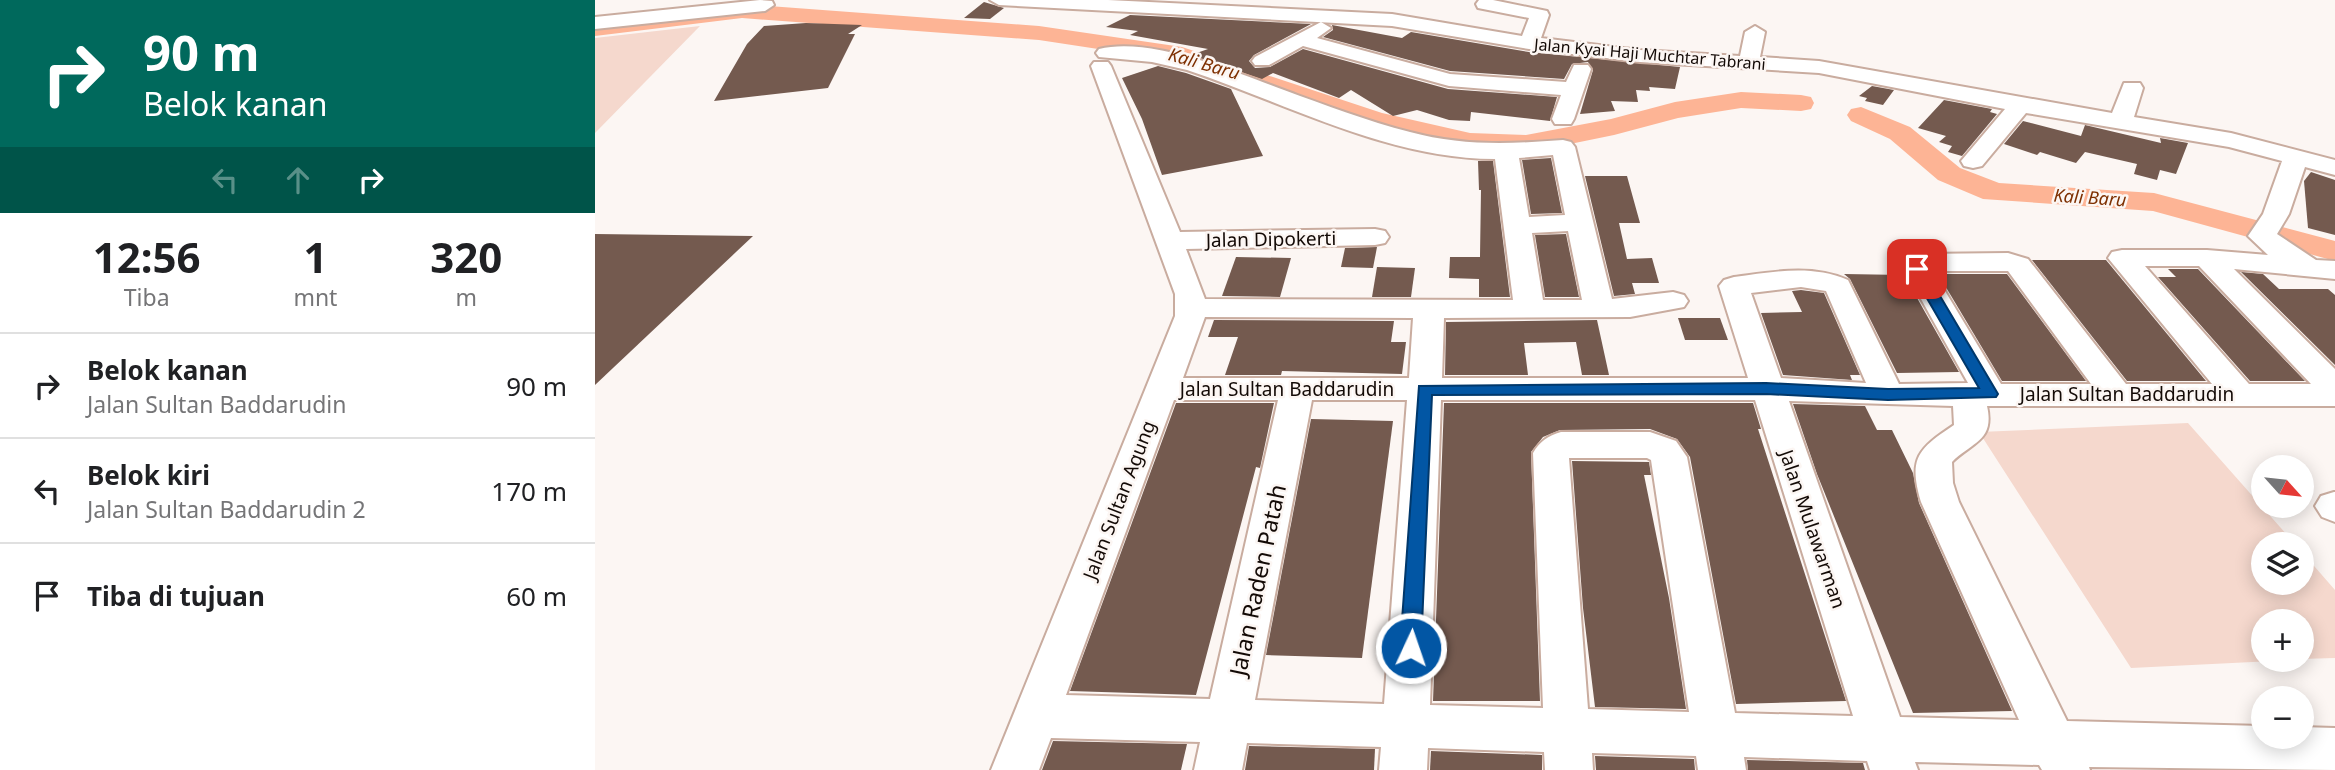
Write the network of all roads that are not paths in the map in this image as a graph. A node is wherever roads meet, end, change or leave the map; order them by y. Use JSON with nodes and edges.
{"nodes":[{"id":1,"x":999,"y":0,"type":"edge"},
{"id":2,"x":1485,"y":4,"type":"dead end"},
{"id":3,"x":765,"y":5,"type":"dead end"},
{"id":4,"x":1196,"y":5,"type":"edge"},
{"id":5,"x":1134,"y":6,"type":"junction"},
{"id":6,"x":1159,"y":8,"type":"junction"},
{"id":7,"x":1339,"y":18,"type":"junction"},
{"id":8,"x":595,"y":23,"type":"edge"},
{"id":9,"x":1755,"y":32,"type":"dead end"},
{"id":10,"x":1302,"y":40,"type":"junction"},
{"id":11,"x":1528,"y":43,"type":"junction"},
{"id":12,"x":1109,"y":46,"type":"junction"},
{"id":13,"x":1589,"y":50,"type":"junction"},
{"id":14,"x":1262,"y":61,"type":"dead end"},
{"id":15,"x":1748,"y":64,"type":"junction"},
{"id":16,"x":1825,"y":68,"type":"junction"},
{"id":17,"x":2132,"y":88,"type":"dead end"},
{"id":18,"x":1573,"y":89,"type":"junction"},
{"id":19,"x":1817,"y":91,"type":"dead end"},
{"id":20,"x":2020,"y":105,"type":"junction"},
{"id":21,"x":1563,"y":120,"type":"dead end"},
{"id":22,"x":2121,"y":121,"type":"junction"},
{"id":23,"x":1506,"y":152,"type":"junction"},
{"id":24,"x":2296,"y":157,"type":"junction"},
{"id":25,"x":1973,"y":161,"type":"dead end"},
{"id":26,"x":2335,"y":168,"type":"edge"},
{"id":27,"x":1580,"y":223,"type":"junction"},
{"id":28,"x":1517,"y":225,"type":"junction"},
{"id":29,"x":1375,"y":237,"type":"dead end"},
{"id":30,"x":1168,"y":241,"type":"junction"},
{"id":31,"x":2207,"y":258,"type":"junction"},
{"id":32,"x":2328,"y":275,"type":"edge"},
{"id":33,"x":1734,"y":286,"type":"joint"},
{"id":34,"x":1674,"y":300,"type":"dead end"},
{"id":35,"x":1529,"y":307,"type":"junction"},
{"id":36,"x":1191,"y":308,"type":"junction"},
{"id":37,"x":1429,"y":308,"type":"junction"},
{"id":38,"x":1599,"y":309,"type":"junction"},
{"id":39,"x":1162,"y":389,"type":"junction"},
{"id":40,"x":1297,"y":389,"type":"junction"},
{"id":41,"x":1424,"y":389,"type":"junction"},
{"id":42,"x":1766,"y":389,"type":"junction"},
{"id":43,"x":2335,"y":389,"type":"edge"},
{"id":44,"x":1978,"y":394,"type":"junction"},
{"id":45,"x":1888,"y":395,"type":"junction"},
{"id":46,"x":2117,"y":395,"type":"junction"},
{"id":47,"x":2240,"y":395,"type":"junction"},
{"id":48,"x":2335,"y":395,"type":"edge"},
{"id":49,"x":1035,"y":716,"type":"junction"},
{"id":50,"x":1229,"y":721,"type":"junction"},
{"id":51,"x":1407,"y":725,"type":"junction"},
{"id":52,"x":1568,"y":750,"type":"edge"},
{"id":53,"x":2335,"y":751,"type":"edge"},
{"id":54,"x":1719,"y":752,"type":"edge"},
{"id":55,"x":1889,"y":754,"type":"edge"},
{"id":56,"x":2059,"y":756,"type":"edge"},
{"id":57,"x":1015,"y":770,"type":"edge"},
{"id":58,"x":1218,"y":770,"type":"edge"},
{"id":59,"x":1403,"y":770,"type":"edge"}],
"edges":[{"from":1,"to":5,"type":"street","name":"Jalan Kyai Haji Muchtar Tabrani"},
{"from":2,"to":11,"type":"street"},
{"from":3,"to":8,"type":"street"},
{"from":4,"to":6,"type":"street","name":"Jalan Kyai Haji Muchtar Tabrani"},
{"from":4,"to":7,"type":"street","name":"Jalan Kyai Haji Muchtar Tabrani"},
{"from":5,"to":6,"type":"street","name":"Jalan Kyai Haji Muchtar Tabrani"},
{"from":5,"to":12,"type":"street"},
{"from":6,"to":12,"type":"street"},
{"from":7,"to":10,"type":"street"},
{"from":7,"to":11,"type":"street","name":"Jalan Kyai Haji Muchtar Tabrani"},
{"from":9,"to":15,"type":"street"},
{"from":10,"to":14,"type":"street"},
{"from":10,"to":18,"type":"street"},
{"from":11,"to":13,"type":"street","name":"Jalan Kyai Haji Muchtar Tabrani"},
{"from":12,"to":23,"type":"street"},
{"from":12,"to":30,"type":"street"},
{"from":13,"to":15,"type":"street","name":"Jalan Kyai Haji Muchtar Tabrani"},
{"from":13,"to":18,"type":"street"},
{"from":15,"to":16,"type":"street","name":"Jalan Kyai Haji Muchtar Tabrani"},
{"from":16,"to":19,"type":"street"},
{"from":16,"to":20,"type":"street","name":"Jalan Kyai Haji Muchtar Tabrani"},
{"from":17,"to":22,"type":"street"},
{"from":18,"to":21,"type":"street"},
{"from":20,"to":22,"type":"street","name":"Jalan Kyai Haji Muchtar Tabrani"},
{"from":20,"to":25,"type":"street"},
{"from":22,"to":24,"type":"street","name":"Jalan Kyai Haji Muchtar Tabrani"},
{"from":23,"to":27,"type":"street"},
{"from":23,"to":28,"type":"street"},
{"from":24,"to":26,"type":"street","name":"Jalan Kyai Haji Muchtar Tabrani"},
{"from":24,"to":32,"type":"street"},
{"from":27,"to":28,"type":"street"},
{"from":27,"to":38,"type":"street"},
{"from":28,"to":35,"type":"street"},
{"from":29,"to":30,"type":"street","name":"Jalan Dipokerti"},
{"from":30,"to":36,"type":"street"},
{"from":31,"to":32,"type":"street"},
{"from":31,"to":43,"type":"street"},
{"from":31,"to":47,"type":"street"},
{"from":33,"to":42,"type":"street","name":"Jalan Mulawarman"},
{"from":33,"to":45,"type":"street"},
{"from":34,"to":38,"type":"street"},
{"from":35,"to":37,"type":"street"},
{"from":35,"to":38,"type":"street"},
{"from":36,"to":37,"type":"street"},
{"from":36,"to":39,"type":"street","name":"Jalan Sultan Agung"},
{"from":37,"to":41,"type":"street"},
{"from":39,"to":40,"type":"street","name":"Jalan Sultan Baddarudin"},
{"from":39,"to":49,"type":"street","name":"Jalan Sultan Agung"},
{"from":40,"to":41,"type":"street","name":"Jalan Sultan Baddarudin"},
{"from":40,"to":50,"type":"street","name":"Jalan Raden Patah"},
{"from":41,"to":42,"type":"street","name":"Jalan Sultan Baddarudin"},
{"from":41,"to":51,"type":"street"},
{"from":42,"to":45,"type":"street","name":"Jalan Sultan Baddarudin"},
{"from":42,"to":55,"type":"street","name":"Jalan Mulawarman"},
{"from":44,"to":45,"type":"street","name":"Jalan Sultan Baddarudin"},
{"from":44,"to":46,"type":"street","name":"Jalan Sultan Baddarudin"},
{"from":44,"to":46,"type":"street"},
{"from":44,"to":56,"type":"street"},
{"from":46,"to":47,"type":"street","name":"Jalan Sultan Baddarudin"},
{"from":47,"to":48,"type":"street","name":"Jalan Sultan Baddarudin"},
{"from":49,"to":50,"type":"street"},
{"from":49,"to":57,"type":"street","name":"Jalan Sultan Agung"},
{"from":50,"to":51,"type":"street"},
{"from":50,"to":58,"type":"street","name":"Jalan Raden Patah"},
{"from":51,"to":52,"type":"street"},
{"from":51,"to":59,"type":"street"},
{"from":52,"to":54,"type":"street"},
{"from":52,"to":54,"type":"street"},
{"from":53,"to":56,"type":"street"},
{"from":54,"to":55,"type":"street"},
{"from":55,"to":56,"type":"street"}]}
